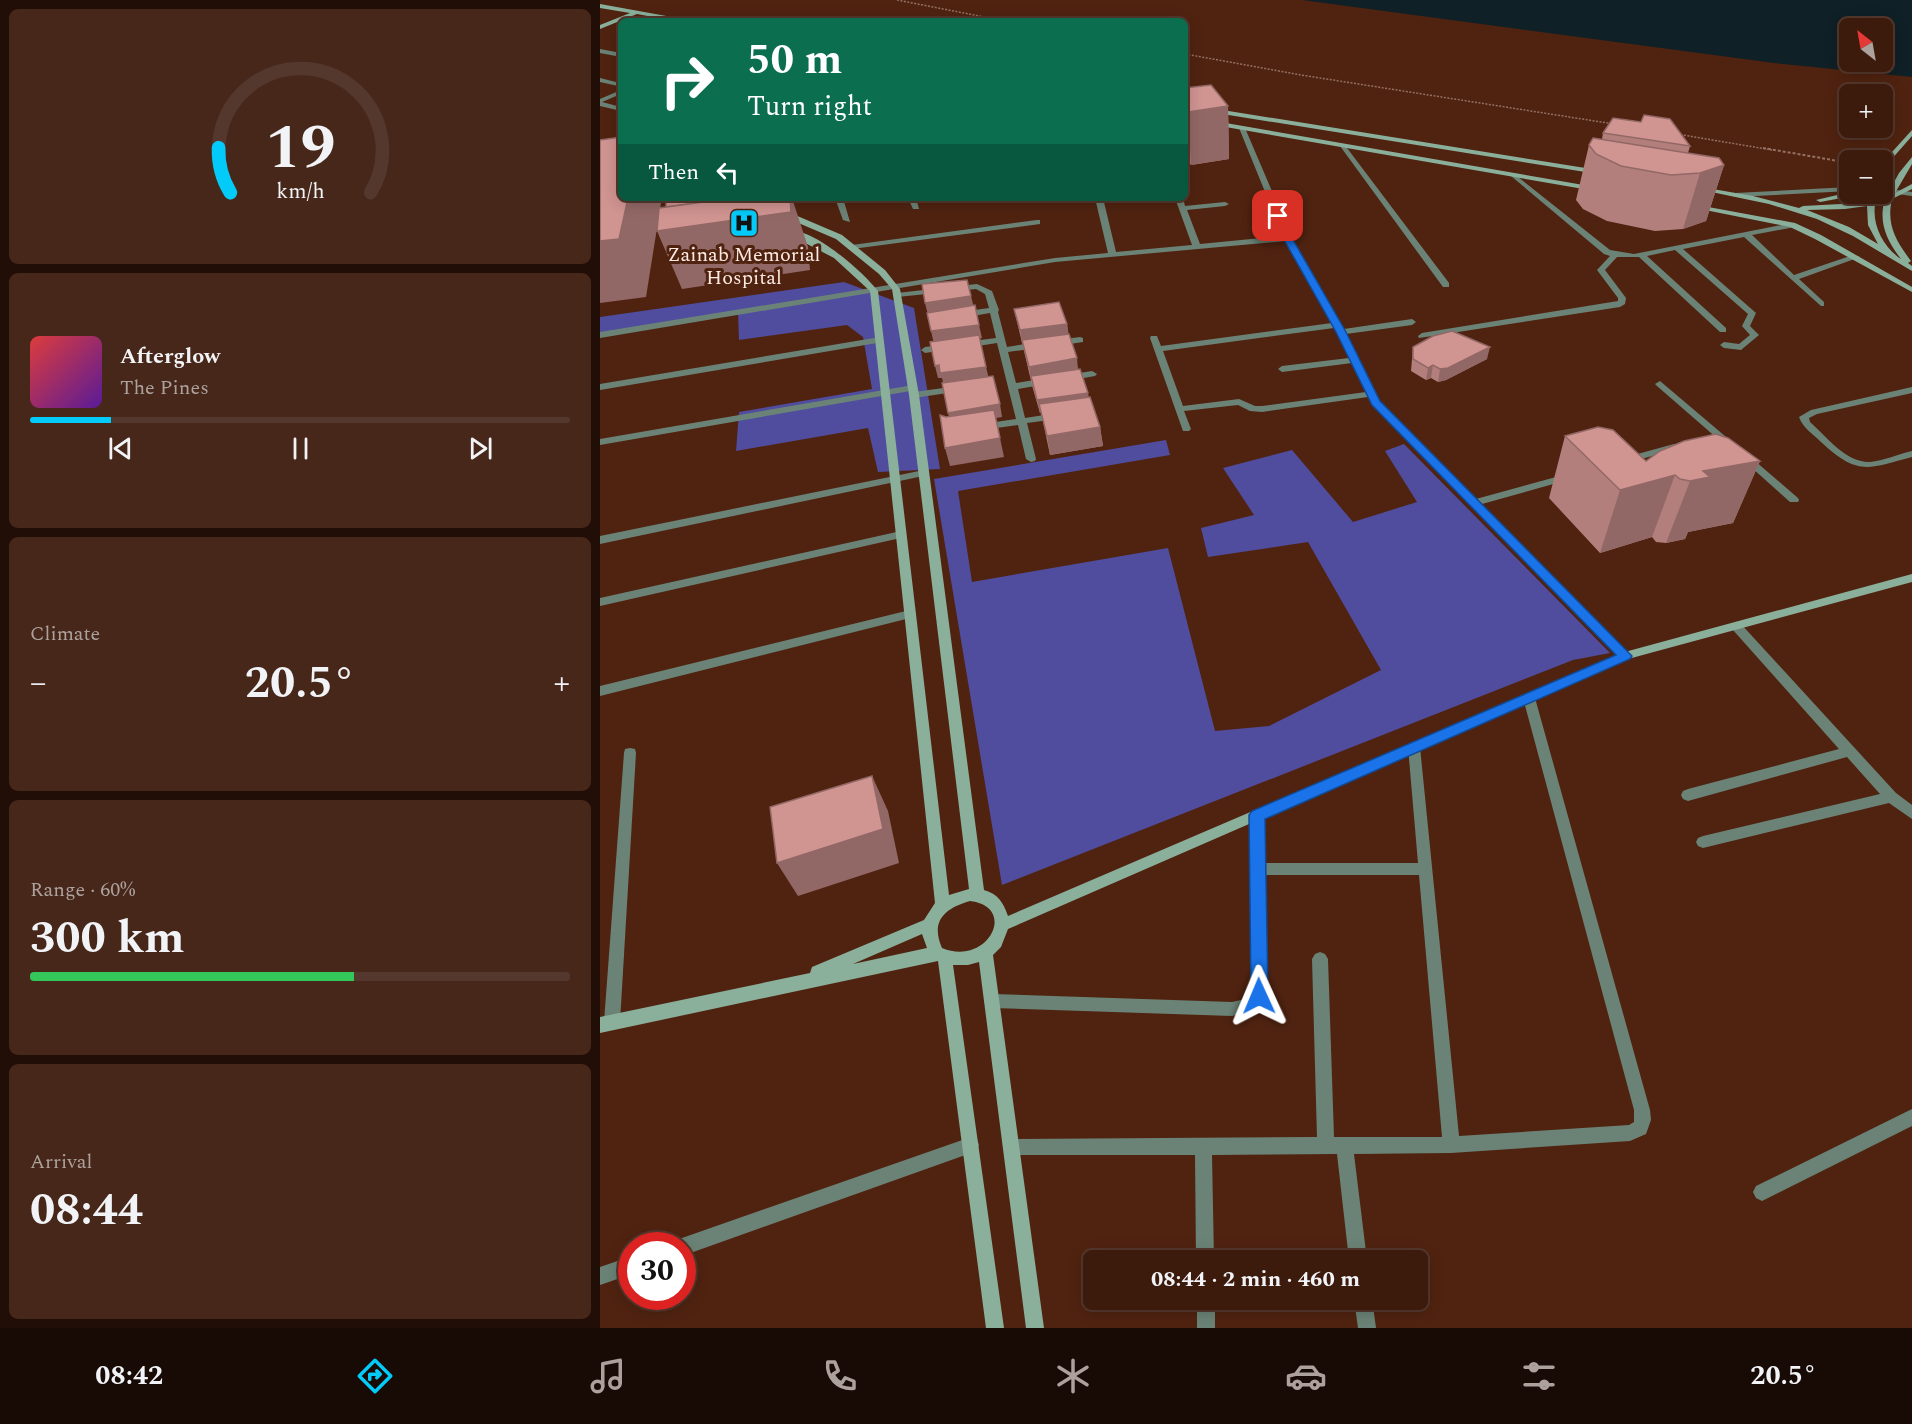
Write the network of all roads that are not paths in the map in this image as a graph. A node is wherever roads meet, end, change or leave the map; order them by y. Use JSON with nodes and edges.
{"nodes":[{"id":1,"x":600,"y":6,"type":"edge"},
{"id":2,"x":600,"y":13,"type":"edge"},
{"id":3,"x":635,"y":13,"type":"junction"},
{"id":4,"x":645,"y":14,"type":"junction"},
{"id":5,"x":619,"y":18,"type":"edge"},
{"id":6,"x":629,"y":18,"type":"edge"},
{"id":7,"x":632,"y":18,"type":"edge"},
{"id":8,"x":667,"y":18,"type":"edge"},
{"id":9,"x":618,"y":22,"type":"edge"},
{"id":10,"x":618,"y":24,"type":"edge"},
{"id":11,"x":600,"y":27,"type":"edge"},
{"id":12,"x":600,"y":32,"type":"edge"},
{"id":13,"x":600,"y":51,"type":"edge"},
{"id":14,"x":618,"y":54,"type":"edge"},
{"id":15,"x":600,"y":80,"type":"edge"},
{"id":16,"x":618,"y":84,"type":"dead end"},
{"id":17,"x":618,"y":94,"type":"edge"},
{"id":18,"x":600,"y":103,"type":"edge"},
{"id":19,"x":1188,"y":107,"type":"edge"},
{"id":20,"x":618,"y":108,"type":"edge"},
{"id":21,"x":1196,"y":108,"type":"junction"},
{"id":22,"x":1218,"y":111,"type":"junction"},
{"id":23,"x":1188,"y":112,"type":"edge"},
{"id":24,"x":1188,"y":117,"type":"edge"},
{"id":25,"x":1188,"y":119,"type":"edge"},
{"id":26,"x":1242,"y":128,"type":"junction"},
{"id":27,"x":1912,"y":132,"type":"edge"},
{"id":28,"x":1341,"y":145,"type":"junction"},
{"id":29,"x":1893,"y":157,"type":"edge"},
{"id":30,"x":1912,"y":159,"type":"edge"},
{"id":31,"x":1513,"y":175,"type":"junction"},
{"id":32,"x":1607,"y":178,"type":"junction"},
{"id":33,"x":1912,"y":186,"type":"edge"},
{"id":34,"x":1604,"y":190,"type":"dead end"},
{"id":35,"x":1839,"y":190,"type":"edge"},
{"id":36,"x":1692,"y":191,"type":"junction"},
{"id":37,"x":1893,"y":191,"type":"edge"},
{"id":38,"x":1912,"y":194,"type":"edge"},
{"id":39,"x":1735,"y":195,"type":"junction"},
{"id":40,"x":1839,"y":196,"type":"edge"},
{"id":41,"x":840,"y":201,"type":"edge"},
{"id":42,"x":913,"y":201,"type":"edge"},
{"id":43,"x":1100,"y":201,"type":"edge"},
{"id":44,"x":1180,"y":201,"type":"edge"},
{"id":45,"x":1225,"y":204,"type":"dead end"},
{"id":46,"x":1683,"y":204,"type":"edge"},
{"id":47,"x":1871,"y":204,"type":"edge"},
{"id":48,"x":916,"y":207,"type":"dead end"},
{"id":49,"x":1183,"y":208,"type":"junction"},
{"id":50,"x":778,"y":211,"type":"edge"},
{"id":51,"x":847,"y":220,"type":"dead end"},
{"id":52,"x":1037,"y":222,"type":"dead end"},
{"id":53,"x":1792,"y":225,"type":"junction"},
{"id":54,"x":782,"y":228,"type":"edge"},
{"id":55,"x":1746,"y":234,"type":"junction"},
{"id":56,"x":1288,"y":238,"type":"junction"},
{"id":57,"x":1196,"y":245,"type":"junction"},
{"id":58,"x":852,"y":247,"type":"junction"},
{"id":59,"x":1677,"y":248,"type":"junction"},
{"id":60,"x":1112,"y":253,"type":"junction"},
{"id":61,"x":1615,"y":255,"type":"junction"},
{"id":62,"x":1641,"y":255,"type":"junction"},
{"id":63,"x":1856,"y":258,"type":"junction"},
{"id":64,"x":1912,"y":268,"type":"edge"},
{"id":65,"x":1793,"y":278,"type":"junction"},
{"id":66,"x":1912,"y":279,"type":"edge"},
{"id":67,"x":1446,"y":285,"type":"dead end"},
{"id":68,"x":1912,"y":290,"type":"edge"},
{"id":69,"x":874,"y":291,"type":"junction"},
{"id":70,"x":896,"y":291,"type":"junction"},
{"id":71,"x":1821,"y":304,"type":"dead end"},
{"id":72,"x":995,"y":310,"type":"junction"},
{"id":73,"x":950,"y":316,"type":"edge"},
{"id":74,"x":1412,"y":322,"type":"dead end"},
{"id":75,"x":1339,"y":329,"type":"junction"},
{"id":76,"x":1723,"y":330,"type":"dead end"},
{"id":77,"x":600,"y":335,"type":"edge"},
{"id":78,"x":1422,"y":336,"type":"dead end"},
{"id":79,"x":1154,"y":338,"type":"dead end"},
{"id":80,"x":880,"y":340,"type":"junction"},
{"id":81,"x":1080,"y":340,"type":"dead end"},
{"id":82,"x":1002,"y":345,"type":"junction"},
{"id":83,"x":1724,"y":345,"type":"dead end"},
{"id":84,"x":1158,"y":349,"type":"junction"},
{"id":85,"x":925,"y":350,"type":"dead end"},
{"id":86,"x":1354,"y":360,"type":"junction"},
{"id":87,"x":1282,"y":369,"type":"dead end"},
{"id":88,"x":1092,"y":374,"type":"dead end"},
{"id":89,"x":1000,"y":383,"type":"dead end"},
{"id":90,"x":1012,"y":384,"type":"junction"},
{"id":91,"x":1660,"y":384,"type":"dead end"},
{"id":92,"x":600,"y":387,"type":"edge"},
{"id":93,"x":964,"y":388,"type":"edge"},
{"id":94,"x":1912,"y":390,"type":"edge"},
{"id":95,"x":914,"y":391,"type":"junction"},
{"id":96,"x":886,"y":393,"type":"junction"},
{"id":97,"x":1371,"y":394,"type":"junction"},
{"id":98,"x":1179,"y":409,"type":"junction"},
{"id":99,"x":1066,"y":414,"type":"edge"},
{"id":100,"x":1022,"y":421,"type":"junction"},
{"id":101,"x":971,"y":428,"type":"edge"},
{"id":102,"x":1186,"y":429,"type":"dead end"},
{"id":103,"x":1719,"y":435,"type":"junction"},
{"id":104,"x":1707,"y":438,"type":"edge"},
{"id":105,"x":600,"y":442,"type":"edge"},
{"id":106,"x":1685,"y":444,"type":"edge"},
{"id":107,"x":1912,"y":454,"type":"edge"},
{"id":108,"x":1031,"y":459,"type":"dead end"},
{"id":109,"x":1619,"y":462,"type":"edge"},
{"id":110,"x":924,"y":473,"type":"junction"},
{"id":111,"x":1574,"y":475,"type":"edge"},
{"id":112,"x":895,"y":478,"type":"junction"},
{"id":113,"x":1794,"y":500,"type":"dead end"},
{"id":114,"x":1474,"y":503,"type":"junction"},
{"id":115,"x":901,"y":535,"type":"junction"},
{"id":116,"x":600,"y":540,"type":"edge"},
{"id":117,"x":1912,"y":578,"type":"edge"},
{"id":118,"x":600,"y":602,"type":"edge"},
{"id":119,"x":910,"y":614,"type":"junction"},
{"id":120,"x":1737,"y":627,"type":"junction"},
{"id":121,"x":1625,"y":656,"type":"junction"},
{"id":122,"x":600,"y":691,"type":"edge"},
{"id":123,"x":1528,"y":698,"type":"junction"},
{"id":124,"x":1414,"y":747,"type":"junction"},
{"id":125,"x":1850,"y":751,"type":"junction"},
{"id":126,"x":630,"y":753,"type":"dead end"},
{"id":127,"x":1688,"y":795,"type":"dead end"},
{"id":128,"x":1891,"y":796,"type":"junction"},
{"id":129,"x":1911,"y":813,"type":"edge"},
{"id":130,"x":1257,"y":815,"type":"junction"},
{"id":131,"x":1703,"y":842,"type":"dead end"},
{"id":132,"x":1426,"y":868,"type":"junction"},
{"id":133,"x":1258,"y":869,"type":"junction"},
{"id":134,"x":977,"y":895,"type":"junction"},
{"id":135,"x":943,"y":906,"type":"junction"},
{"id":136,"x":930,"y":924,"type":"junction"},
{"id":137,"x":1002,"y":925,"type":"junction"},
{"id":138,"x":985,"y":951,"type":"junction"},
{"id":139,"x":941,"y":955,"type":"junction"},
{"id":140,"x":1320,"y":959,"type":"dead end"},
{"id":141,"x":791,"y":984,"type":"junction"},
{"id":142,"x":992,"y":1001,"type":"junction"},
{"id":143,"x":606,"y":1024,"type":"edge"},
{"id":144,"x":1912,"y":1117,"type":"edge"},
{"id":145,"x":971,"y":1145,"type":"junction"},
{"id":146,"x":1335,"y":1145,"type":"junction"},
{"id":147,"x":1452,"y":1145,"type":"junction"},
{"id":148,"x":1203,"y":1146,"type":"junction"},
{"id":149,"x":1011,"y":1147,"type":"junction"},
{"id":150,"x":1762,"y":1192,"type":"dead end"},
{"id":151,"x":696,"y":1242,"type":"edge"},
{"id":152,"x":1205,"y":1250,"type":"edge"},
{"id":153,"x":1356,"y":1250,"type":"edge"},
{"id":154,"x":618,"y":1270,"type":"edge"},
{"id":155,"x":600,"y":1276,"type":"edge"},
{"id":156,"x":1206,"y":1310,"type":"edge"},
{"id":157,"x":1365,"y":1310,"type":"edge"},
{"id":158,"x":995,"y":1328,"type":"edge"},
{"id":159,"x":1035,"y":1328,"type":"edge"},
{"id":160,"x":1206,"y":1328,"type":"edge"},
{"id":161,"x":1367,"y":1328,"type":"edge"}],
"edges":[{"from":1,"to":3,"type":"main road"},
{"from":2,"to":5,"type":"main road"},
{"from":3,"to":4,"type":"main road"},
{"from":3,"to":6,"type":"main road"},
{"from":4,"to":7,"type":"main road"},
{"from":4,"to":8,"type":"main road"},
{"from":9,"to":11,"type":"main road"},
{"from":10,"to":12,"type":"main road"},
{"from":13,"to":14,"type":"street"},
{"from":15,"to":16,"type":"street"},
{"from":17,"to":18,"type":"street"},
{"from":18,"to":20,"type":"street"},
{"from":19,"to":21,"type":"main road"},
{"from":21,"to":22,"type":"main road"},
{"from":21,"to":24,"type":"main road"},
{"from":22,"to":32,"type":"main road"},
{"from":22,"to":32,"type":"main road"},
{"from":23,"to":32,"type":"main road"},
{"from":25,"to":26,"type":"main road"},
{"from":26,"to":28,"type":"main road"},
{"from":26,"to":56,"type":"street"},
{"from":27,"to":29,"type":"main road"},
{"from":28,"to":31,"type":"main road"},
{"from":28,"to":67,"type":"street"},
{"from":30,"to":64,"type":"main road"},
{"from":31,"to":34,"type":"main road"},
{"from":31,"to":61,"type":"street"},
{"from":33,"to":36,"type":"main road"},
{"from":35,"to":39,"type":"street"},
{"from":36,"to":39,"type":"main road"},
{"from":36,"to":40,"type":"main road"},
{"from":37,"to":38,"type":"street"},
{"from":39,"to":64,"type":"main road"},
{"from":41,"to":51,"type":"street"},
{"from":42,"to":48,"type":"street"},
{"from":43,"to":60,"type":"street"},
{"from":44,"to":49,"type":"street"},
{"from":45,"to":49,"type":"street"},
{"from":46,"to":53,"type":"main road"},
{"from":47,"to":66,"type":"main road"},
{"from":49,"to":57,"type":"street"},
{"from":50,"to":58,"type":"main road"},
{"from":52,"to":58,"type":"street"},
{"from":53,"to":55,"type":"street"},
{"from":53,"to":63,"type":"main road"},
{"from":54,"to":69,"type":"main road"},
{"from":55,"to":59,"type":"street"},
{"from":55,"to":65,"type":"street"},
{"from":56,"to":57,"type":"street"},
{"from":56,"to":75,"type":"street"},
{"from":57,"to":60,"type":"street"},
{"from":58,"to":70,"type":"main road"},
{"from":59,"to":62,"type":"street"},
{"from":59,"to":83,"type":"street"},
{"from":60,"to":70,"type":"street"},
{"from":61,"to":62,"type":"street"},
{"from":61,"to":78,"type":"street"},
{"from":62,"to":76,"type":"street"},
{"from":63,"to":65,"type":"street"},
{"from":63,"to":68,"type":"main road"},
{"from":65,"to":71,"type":"street"},
{"from":69,"to":70,"type":"street"},
{"from":69,"to":77,"type":"street"},
{"from":69,"to":80,"type":"main road"},
{"from":70,"to":72,"type":"street"},
{"from":70,"to":95,"type":"main road"},
{"from":72,"to":73,"type":"street"},
{"from":72,"to":82,"type":"street"},
{"from":74,"to":75,"type":"street"},
{"from":75,"to":84,"type":"street"},
{"from":75,"to":86,"type":"street"},
{"from":79,"to":84,"type":"street"},
{"from":80,"to":92,"type":"street"},
{"from":80,"to":96,"type":"main road"},
{"from":81,"to":82,"type":"street"},
{"from":82,"to":85,"type":"street"},
{"from":82,"to":90,"type":"street"},
{"from":84,"to":98,"type":"street"},
{"from":86,"to":87,"type":"street"},
{"from":86,"to":97,"type":"street"},
{"from":88,"to":90,"type":"street"},
{"from":89,"to":90,"type":"street"},
{"from":90,"to":100,"type":"street"},
{"from":91,"to":103,"type":"street"},
{"from":93,"to":95,"type":"street"},
{"from":94,"to":107,"type":"street"},
{"from":95,"to":96,"type":"street"},
{"from":95,"to":110,"type":"main road"},
{"from":96,"to":105,"type":"street"},
{"from":96,"to":112,"type":"main road"},
{"from":97,"to":98,"type":"street"},
{"from":97,"to":114,"type":"street"},
{"from":98,"to":102,"type":"street"},
{"from":99,"to":100,"type":"street"},
{"from":100,"to":101,"type":"street"},
{"from":100,"to":108,"type":"street"},
{"from":103,"to":104,"type":"street"},
{"from":103,"to":113,"type":"street"},
{"from":106,"to":109,"type":"street"},
{"from":110,"to":112,"type":"street"},
{"from":110,"to":134,"type":"main road"},
{"from":111,"to":114,"type":"street"},
{"from":112,"to":115,"type":"main road"},
{"from":112,"to":116,"type":"street"},
{"from":114,"to":121,"type":"street"},
{"from":115,"to":118,"type":"street"},
{"from":115,"to":119,"type":"main road"},
{"from":117,"to":120,"type":"main road"},
{"from":119,"to":122,"type":"street"},
{"from":119,"to":135,"type":"main road"},
{"from":120,"to":121,"type":"main road"},
{"from":120,"to":125,"type":"street"},
{"from":121,"to":123,"type":"main road"},
{"from":123,"to":124,"type":"main road"},
{"from":123,"to":147,"type":"street"},
{"from":124,"to":130,"type":"main road"},
{"from":124,"to":132,"type":"street"},
{"from":125,"to":127,"type":"street"},
{"from":125,"to":128,"type":"street"},
{"from":126,"to":143,"type":"street"},
{"from":128,"to":129,"type":"street"},
{"from":128,"to":131,"type":"street"},
{"from":130,"to":133,"type":"street"},
{"from":130,"to":137,"type":"main road"},
{"from":132,"to":133,"type":"street"},
{"from":132,"to":147,"type":"street"},
{"from":133,"to":142,"type":"street"},
{"from":134,"to":135,"type":"main road"},
{"from":134,"to":137,"type":"main road"},
{"from":135,"to":136,"type":"main road"},
{"from":136,"to":139,"type":"main road"},
{"from":136,"to":141,"type":"main road"},
{"from":137,"to":138,"type":"main road"},
{"from":138,"to":139,"type":"main road"},
{"from":138,"to":142,"type":"main road"},
{"from":139,"to":141,"type":"main road"},
{"from":139,"to":145,"type":"main road"},
{"from":140,"to":146,"type":"street"},
{"from":141,"to":143,"type":"main road"},
{"from":142,"to":149,"type":"main road"},
{"from":144,"to":150,"type":"street"},
{"from":145,"to":151,"type":"street"},
{"from":145,"to":158,"type":"main road"},
{"from":146,"to":147,"type":"street"},
{"from":146,"to":148,"type":"street"},
{"from":146,"to":153,"type":"street"},
{"from":148,"to":149,"type":"street"},
{"from":148,"to":152,"type":"street"},
{"from":149,"to":159,"type":"main road"},
{"from":154,"to":155,"type":"street"},
{"from":156,"to":160,"type":"street"},
{"from":157,"to":161,"type":"street"}]}
